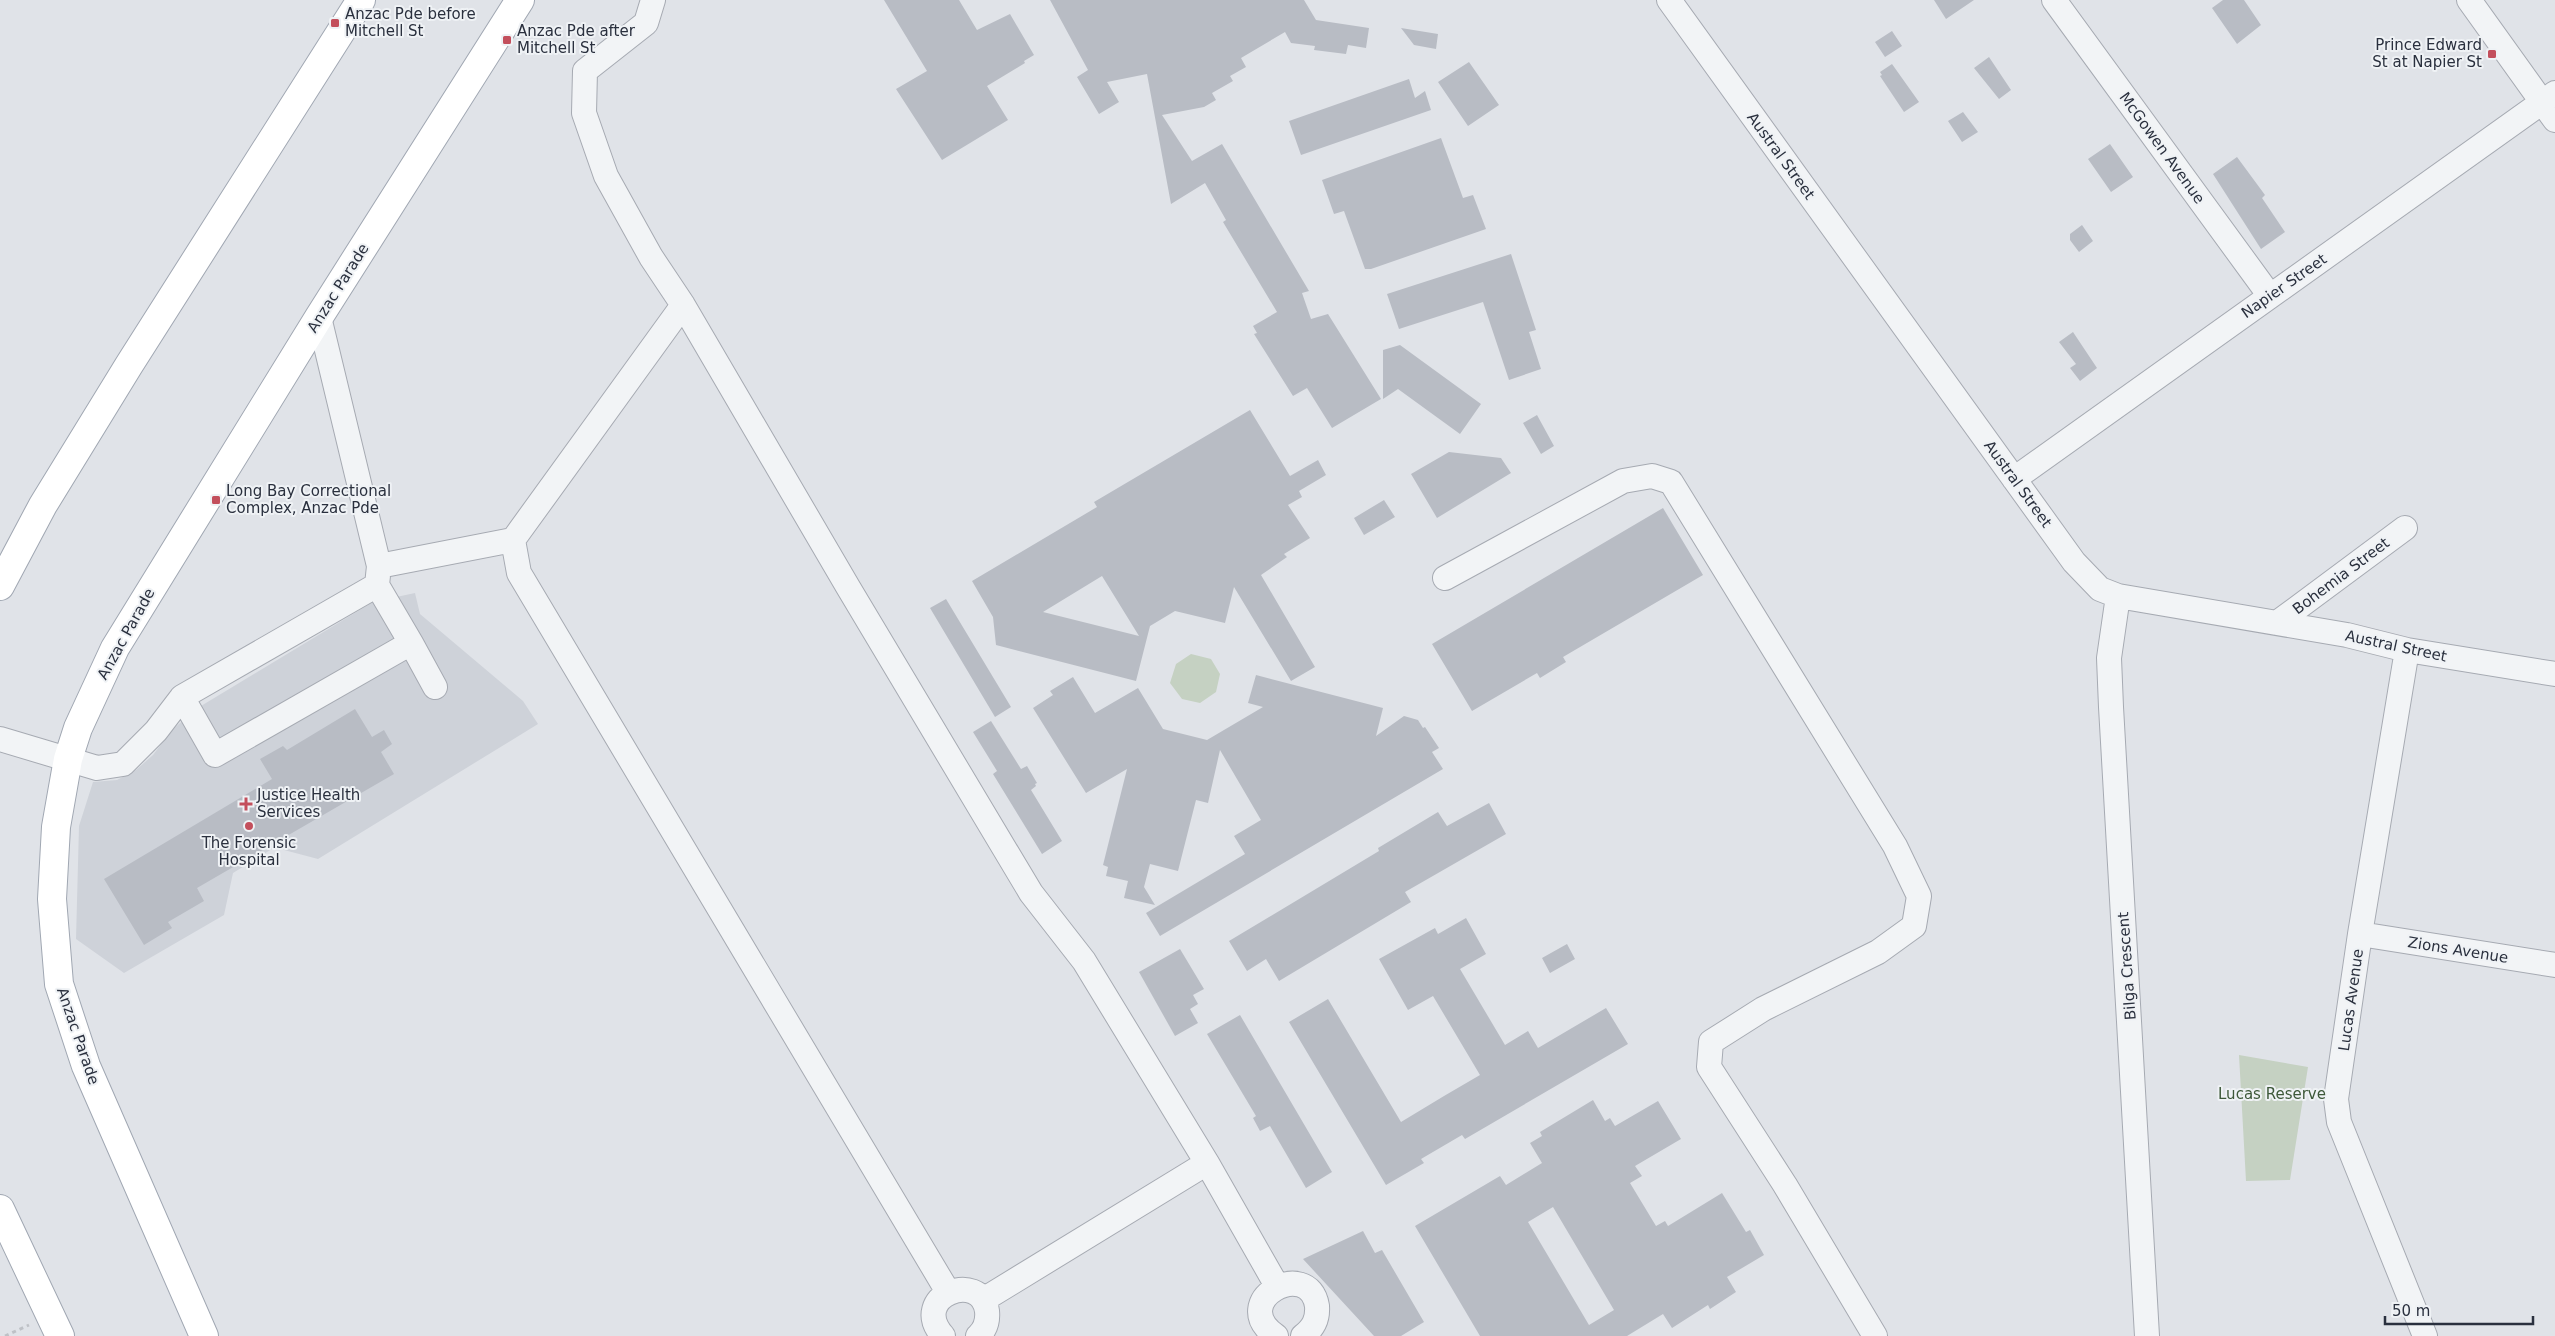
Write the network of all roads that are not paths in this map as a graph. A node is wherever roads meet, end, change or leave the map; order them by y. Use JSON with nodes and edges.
{"nodes":[{"id":1,"x":361,"y":0,"type":"edge"},
{"id":2,"x":520,"y":0,"type":"edge"},
{"id":3,"x":653,"y":0,"type":"edge"},
{"id":4,"x":1669,"y":0,"type":"edge"},
{"id":5,"x":2054,"y":0,"type":"edge"},
{"id":6,"x":2469,"y":0,"type":"edge"},
{"id":7,"x":2551,"y":105,"type":"edge"},
{"id":8,"x":2270,"y":296,"type":"junction"},
{"id":9,"x":683,"y":305,"type":"junction"},
{"id":10,"x":319,"y":318,"type":"junction"},
{"id":11,"x":2014,"y":479,"type":"junction"},
{"id":12,"x":2405,"y":528,"type":"dead end"},
{"id":13,"x":513,"y":540,"type":"junction"},
{"id":14,"x":378,"y":575,"type":"junction"},
{"id":15,"x":1445,"y":578,"type":"dead end"},
{"id":16,"x":0,"y":586,"type":"edge"},
{"id":17,"x":2118,"y":596,"type":"junction"},
{"id":18,"x":2277,"y":623,"type":"junction"},
{"id":19,"x":411,"y":643,"type":"junction"},
{"id":20,"x":2407,"y":650,"type":"junction"},
{"id":21,"x":2555,"y":674,"type":"edge"},
{"id":22,"x":435,"y":687,"type":"dead end"},
{"id":23,"x":182,"y":697,"type":"junction"},
{"id":24,"x":0,"y":739,"type":"edge"},
{"id":25,"x":68,"y":759,"type":"junction"},
{"id":26,"x":2360,"y":934,"type":"junction"},
{"id":27,"x":2555,"y":965,"type":"edge"},
{"id":28,"x":1207,"y":1163,"type":"junction"},
{"id":29,"x":0,"y":1209,"type":"edge"},
{"id":30,"x":1277,"y":1286,"type":"junction"},
{"id":31,"x":948,"y":1292,"type":"junction"},
{"id":32,"x":982,"y":1300,"type":"junction"},
{"id":33,"x":60,"y":1336,"type":"edge"},
{"id":34,"x":204,"y":1336,"type":"edge"},
{"id":35,"x":943,"y":1336,"type":"edge"},
{"id":36,"x":978,"y":1336,"type":"edge"},
{"id":37,"x":1276,"y":1336,"type":"edge"},
{"id":38,"x":1302,"y":1336,"type":"edge"},
{"id":39,"x":1875,"y":1336,"type":"edge"},
{"id":40,"x":2146,"y":1336,"type":"edge"},
{"id":41,"x":2425,"y":1336,"type":"edge"}],
"edges":[{"from":1,"to":16,"type":"main road"},
{"from":2,"to":10,"type":"main road","name":"Anzac Parade"},
{"from":3,"to":9,"type":"street"},
{"from":4,"to":11,"type":"street","name":"Austral Street"},
{"from":5,"to":8,"type":"street","name":"McGowen Avenue"},
{"from":6,"to":7,"type":"street"},
{"from":7,"to":8,"type":"street","name":"Napier Street"},
{"from":8,"to":11,"type":"street","name":"Napier Street"},
{"from":9,"to":13,"type":"street"},
{"from":9,"to":28,"type":"street"},
{"from":10,"to":14,"type":"street"},
{"from":10,"to":25,"type":"main road","name":"Anzac Parade"},
{"from":11,"to":17,"type":"street","name":"Austral Street"},
{"from":12,"to":18,"type":"street","name":"Bohemia Street"},
{"from":13,"to":14,"type":"street"},
{"from":13,"to":31,"type":"street"},
{"from":14,"to":19,"type":"street"},
{"from":14,"to":23,"type":"street"},
{"from":15,"to":39,"type":"street"},
{"from":17,"to":18,"type":"street","name":"Austral Street"},
{"from":17,"to":40,"type":"street","name":"Bilga Crescent"},
{"from":18,"to":20,"type":"street","name":"Austral Street"},
{"from":19,"to":22,"type":"street"},
{"from":19,"to":23,"type":"street"},
{"from":20,"to":21,"type":"street","name":"Austral Street"},
{"from":20,"to":26,"type":"street","name":"Lucas Avenue"},
{"from":23,"to":25,"type":"street"},
{"from":24,"to":25,"type":"street"},
{"from":25,"to":34,"type":"main road","name":"Anzac Parade"},
{"from":26,"to":27,"type":"street","name":"Zions Avenue"},
{"from":26,"to":41,"type":"street","name":"Lucas Avenue"},
{"from":28,"to":30,"type":"street"},
{"from":28,"to":32,"type":"street"},
{"from":29,"to":33,"type":"main road"},
{"from":30,"to":37,"type":"street"},
{"from":30,"to":38,"type":"street"},
{"from":31,"to":32,"type":"street"},
{"from":31,"to":35,"type":"street"},
{"from":32,"to":36,"type":"street"}]}
